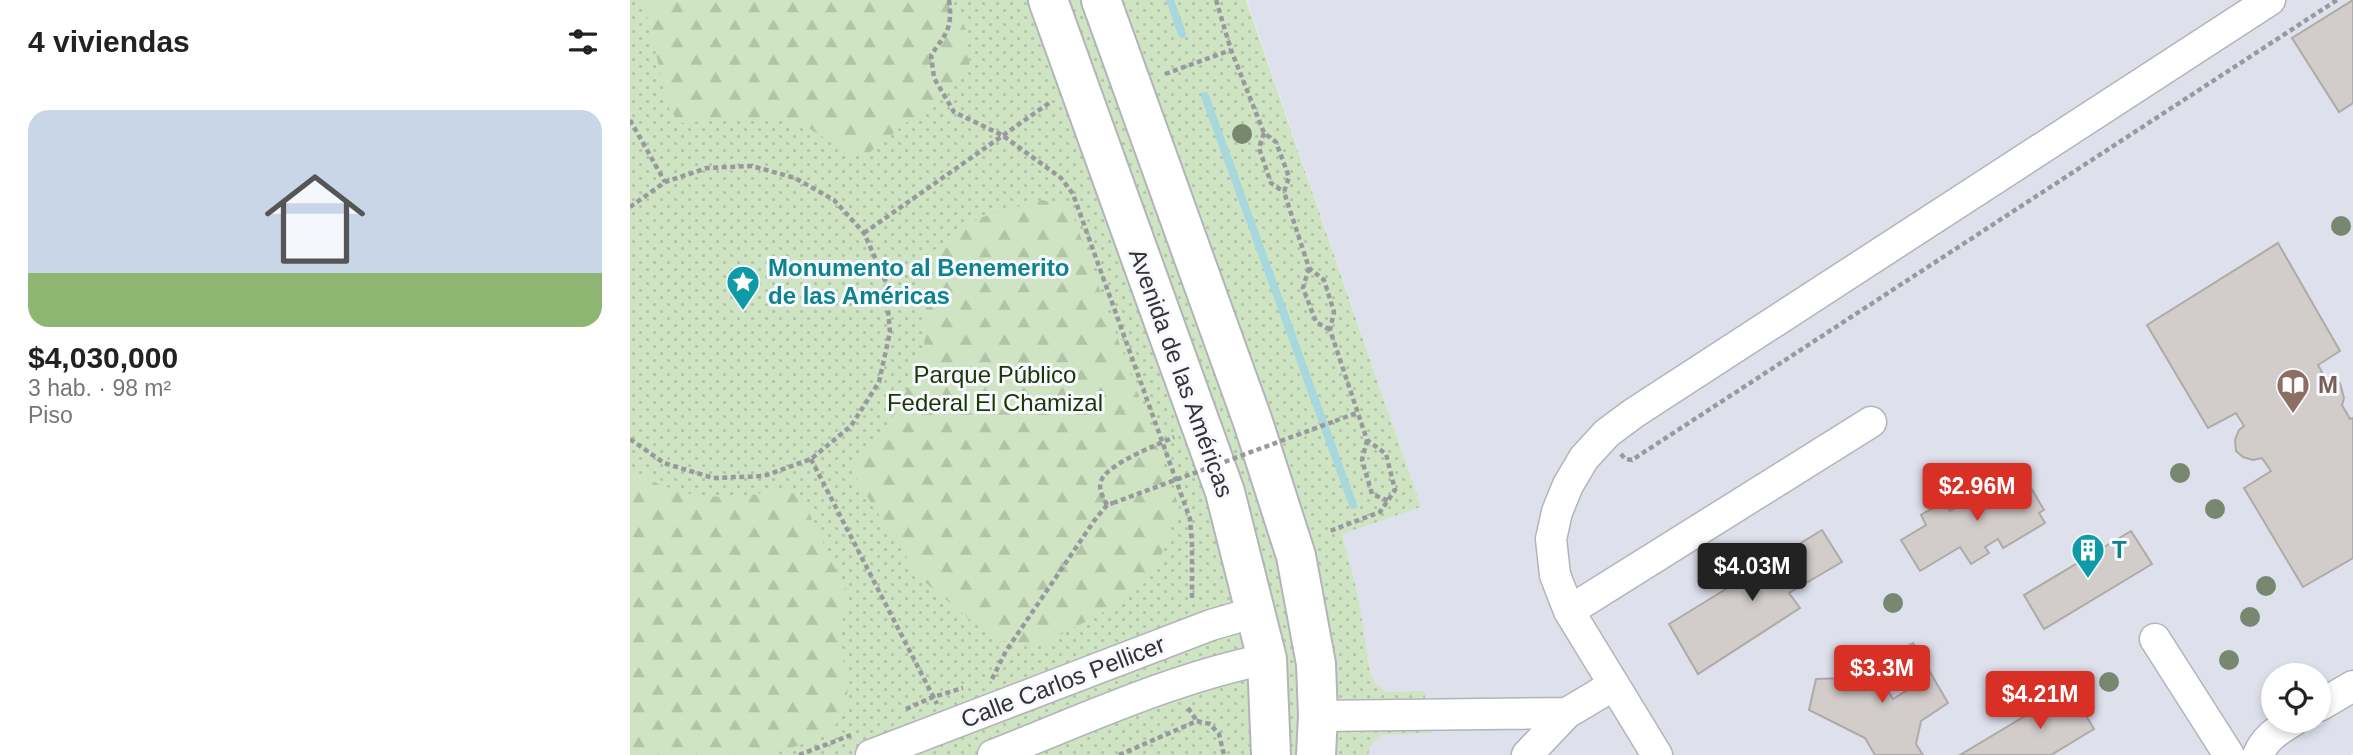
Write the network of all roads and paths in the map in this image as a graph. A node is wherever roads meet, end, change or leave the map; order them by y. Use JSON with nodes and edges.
{"nodes":[{"id":1,"x":949,"y":0,"type":"edge"},
{"id":2,"x":1048,"y":0,"type":"edge"},
{"id":3,"x":1101,"y":0,"type":"edge"},
{"id":4,"x":1216,"y":0,"type":"edge"},
{"id":5,"x":2270,"y":0,"type":"edge"},
{"id":6,"x":1231,"y":50,"type":"junction"},
{"id":7,"x":1164,"y":74,"type":"dead end"},
{"id":8,"x":1080,"y":92,"type":"junction"},
{"id":9,"x":630,"y":120,"type":"edge"},
{"id":10,"x":1264,"y":133,"type":"junction"},
{"id":11,"x":1002,"y":135,"type":"junction"},
{"id":12,"x":665,"y":182,"type":"junction"},
{"id":13,"x":1284,"y":192,"type":"junction"},
{"id":14,"x":630,"y":206,"type":"edge"},
{"id":15,"x":864,"y":233,"type":"junction"},
{"id":16,"x":1309,"y":268,"type":"junction"},
{"id":17,"x":1330,"y":330,"type":"junction"},
{"id":18,"x":1359,"y":412,"type":"junction"},
{"id":19,"x":1871,"y":422,"type":"dead end"},
{"id":20,"x":1178,"y":436,"type":"dead end"},
{"id":21,"x":630,"y":439,"type":"edge"},
{"id":22,"x":1367,"y":440,"type":"junction"},
{"id":23,"x":1162,"y":442,"type":"junction"},
{"id":24,"x":811,"y":458,"type":"junction"},
{"id":25,"x":1389,"y":501,"type":"junction"},
{"id":26,"x":1110,"y":504,"type":"junction"},
{"id":27,"x":1330,"y":531,"type":"dead end"},
{"id":28,"x":1192,"y":601,"type":"dead end"},
{"id":29,"x":1569,"y":611,"type":"junction"},
{"id":30,"x":1256,"y":612,"type":"junction"},
{"id":31,"x":2155,"y":639,"type":"dead end"},
{"id":32,"x":1267,"y":659,"type":"junction"},
{"id":33,"x":992,"y":679,"type":"dead end"},
{"id":34,"x":1614,"y":685,"type":"junction"},
{"id":35,"x":2353,"y":686,"type":"edge"},
{"id":36,"x":2331,"y":699,"type":"edge"},
{"id":37,"x":1187,"y":707,"type":"dead end"},
{"id":38,"x":1567,"y":713,"type":"junction"},
{"id":39,"x":1318,"y":716,"type":"junction"},
{"id":40,"x":1197,"y":722,"type":"junction"},
{"id":41,"x":947,"y":726,"type":"junction"},
{"id":42,"x":2273,"y":733,"type":"edge"},
{"id":43,"x":871,"y":755,"type":"edge"},
{"id":44,"x":993,"y":755,"type":"edge"},
{"id":45,"x":1119,"y":755,"type":"edge"},
{"id":46,"x":1224,"y":755,"type":"edge"},
{"id":47,"x":1271,"y":755,"type":"edge"},
{"id":48,"x":1316,"y":755,"type":"edge"},
{"id":49,"x":1527,"y":755,"type":"edge"},
{"id":50,"x":1657,"y":755,"type":"edge"},
{"id":51,"x":2229,"y":755,"type":"edge"},
{"id":52,"x":2258,"y":755,"type":"edge"}],
"edges":[{"from":1,"to":11,"type":"path"},
{"from":2,"to":8,"type":"highway","name":"Avenida de las Américas"},
{"from":3,"to":39,"type":"highway","name":"Avenida de las Américas"},
{"from":4,"to":6,"type":"path"},
{"from":5,"to":29,"type":"street"},
{"from":6,"to":7,"type":"path"},
{"from":6,"to":10,"type":"path"},
{"from":8,"to":11,"type":"path"},
{"from":8,"to":30,"type":"highway","name":"Avenida de las Américas"},
{"from":9,"to":12,"type":"path"},
{"from":10,"to":13,"type":"path"},
{"from":10,"to":13,"type":"path"},
{"from":11,"to":15,"type":"path"},
{"from":11,"to":23,"type":"path"},
{"from":12,"to":14,"type":"path"},
{"from":12,"to":15,"type":"path"},
{"from":13,"to":16,"type":"path"},
{"from":15,"to":24,"type":"path"},
{"from":16,"to":17,"type":"path"},
{"from":16,"to":17,"type":"path"},
{"from":17,"to":18,"type":"path"},
{"from":18,"to":22,"type":"path"},
{"from":18,"to":26,"type":"path","bridge":true},
{"from":19,"to":29,"type":"street"},
{"from":20,"to":23,"type":"path"},
{"from":21,"to":24,"type":"path"},
{"from":22,"to":25,"type":"path"},
{"from":22,"to":25,"type":"path"},
{"from":23,"to":26,"type":"path"},
{"from":23,"to":28,"type":"path"},
{"from":24,"to":41,"type":"path"},
{"from":25,"to":27,"type":"path"},
{"from":26,"to":33,"type":"path"},
{"from":29,"to":34,"type":"street"},
{"from":30,"to":32,"type":"highway","name":"Avenida de las Américas"},
{"from":30,"to":41,"type":"street","name":"Calle Carlos Pellicer"},
{"from":31,"to":51,"type":"street"},
{"from":32,"to":44,"type":"street","name":"Calle Carlos Pellicer"},
{"from":32,"to":47,"type":"highway","name":"Avenida de las Américas"},
{"from":34,"to":38,"type":"street"},
{"from":34,"to":50,"type":"street"},
{"from":35,"to":36,"type":"street"},
{"from":37,"to":40,"type":"path"},
{"from":38,"to":39,"type":"street"},
{"from":38,"to":49,"type":"street"},
{"from":39,"to":48,"type":"highway","name":"Avenida de las Américas"},
{"from":40,"to":45,"type":"path"},
{"from":40,"to":46,"type":"path"},
{"from":41,"to":43,"type":"street","name":"Calle Carlos Pellicer"},
{"from":42,"to":52,"type":"street"}]}
